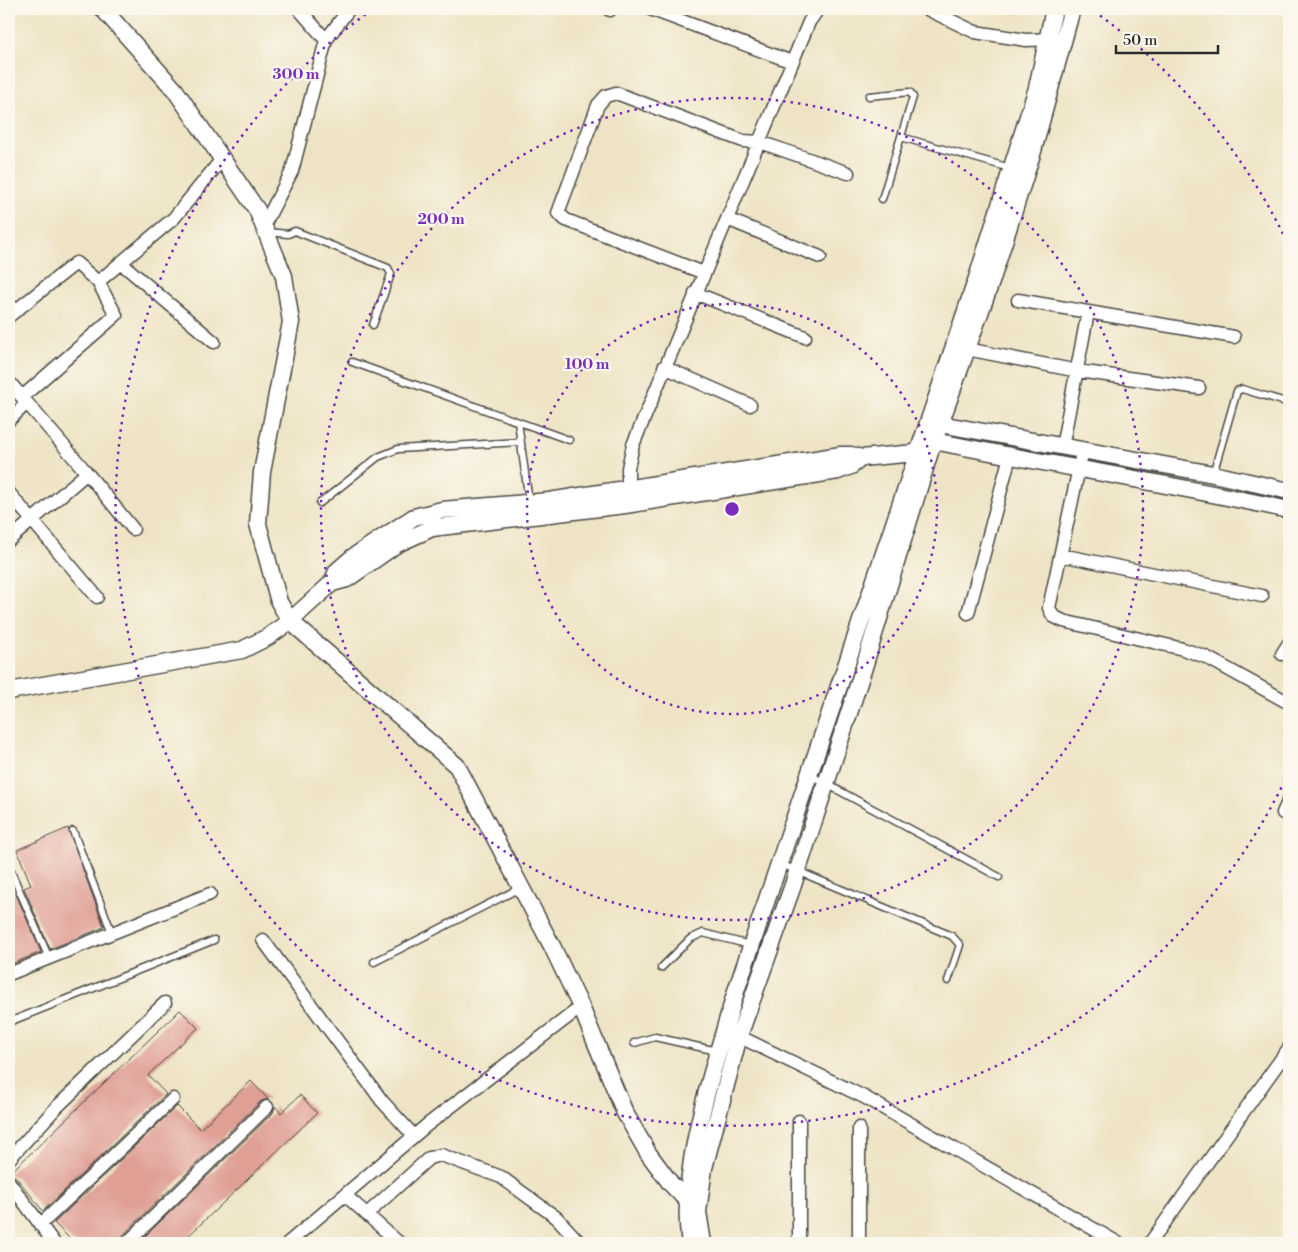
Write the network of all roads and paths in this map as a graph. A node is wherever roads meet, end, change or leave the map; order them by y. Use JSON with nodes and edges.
{"nodes":[{"id":1,"x":102,"y":9,"type":"edge"},
{"id":2,"x":299,"y":9,"type":"edge"},
{"id":3,"x":349,"y":9,"type":"edge"},
{"id":4,"x":650,"y":9,"type":"edge"},
{"id":5,"x":818,"y":9,"type":"edge"},
{"id":6,"x":927,"y":9,"type":"edge"},
{"id":7,"x":1054,"y":9,"type":"edge"},
{"id":8,"x":1072,"y":9,"type":"edge"},
{"id":9,"x":1048,"y":39,"type":"junction"},
{"id":10,"x":1064,"y":39,"type":"junction"},
{"id":11,"x":326,"y":40,"type":"junction"},
{"id":12,"x":792,"y":62,"type":"junction"},
{"id":13,"x":869,"y":96,"type":"dead end"},
{"id":14,"x":901,"y":137,"type":"junction"},
{"id":15,"x":760,"y":142,"type":"junction"},
{"id":16,"x":222,"y":159,"type":"junction"},
{"id":17,"x":1018,"y":171,"type":"junction"},
{"id":18,"x":848,"y":174,"type":"dead end"},
{"id":19,"x":882,"y":199,"type":"dead end"},
{"id":20,"x":727,"y":219,"type":"junction"},
{"id":21,"x":264,"y":229,"type":"junction"},
{"id":22,"x":820,"y":257,"type":"dead end"},
{"id":23,"x":121,"y":263,"type":"junction"},
{"id":24,"x":704,"y":273,"type":"junction"},
{"id":25,"x":98,"y":282,"type":"junction"},
{"id":26,"x":696,"y":293,"type":"junction"},
{"id":27,"x":1018,"y":300,"type":"dead end"},
{"id":28,"x":1088,"y":312,"type":"junction"},
{"id":29,"x":9,"y":316,"type":"edge"},
{"id":30,"x":373,"y":325,"type":"dead end"},
{"id":31,"x":805,"y":337,"type":"dead end"},
{"id":32,"x":1234,"y":337,"type":"dead end"},
{"id":33,"x":214,"y":342,"type":"dead end"},
{"id":34,"x":967,"y":349,"type":"junction"},
{"id":35,"x":352,"y":362,"type":"dead end"},
{"id":36,"x":664,"y":367,"type":"junction"},
{"id":37,"x":1078,"y":370,"type":"junction"},
{"id":38,"x":9,"y":382,"type":"edge"},
{"id":39,"x":1199,"y":388,"type":"dead end"},
{"id":40,"x":24,"y":400,"type":"junction"},
{"id":41,"x":1289,"y":403,"type":"edge"},
{"id":42,"x":750,"y":405,"type":"dead end"},
{"id":43,"x":9,"y":420,"type":"edge"},
{"id":44,"x":518,"y":422,"type":"junction"},
{"id":45,"x":940,"y":424,"type":"junction"},
{"id":46,"x":569,"y":440,"type":"dead end"},
{"id":47,"x":521,"y":442,"type":"junction"},
{"id":48,"x":1062,"y":447,"type":"junction"},
{"id":49,"x":927,"y":449,"type":"junction"},
{"id":50,"x":1083,"y":449,"type":"junction"},
{"id":51,"x":1010,"y":456,"type":"junction"},
{"id":52,"x":1079,"y":467,"type":"junction"},
{"id":53,"x":87,"y":473,"type":"junction"},
{"id":54,"x":1213,"y":474,"type":"junction"},
{"id":55,"x":1289,"y":492,"type":"edge"},
{"id":56,"x":9,"y":493,"type":"edge"},
{"id":57,"x":628,"y":497,"type":"junction"},
{"id":58,"x":320,"y":503,"type":"dead end"},
{"id":59,"x":529,"y":503,"type":"junction"},
{"id":60,"x":1289,"y":510,"type":"edge"},
{"id":61,"x":32,"y":520,"type":"junction"},
{"id":62,"x":133,"y":529,"type":"dead end"},
{"id":63,"x":9,"y":540,"type":"edge"},
{"id":64,"x":1061,"y":555,"type":"junction"},
{"id":65,"x":332,"y":583,"type":"junction"},
{"id":66,"x":1262,"y":596,"type":"dead end"},
{"id":67,"x":97,"y":598,"type":"dead end"},
{"id":68,"x":968,"y":613,"type":"dead end"},
{"id":69,"x":290,"y":621,"type":"junction"},
{"id":70,"x":9,"y":691,"type":"edge"},
{"id":71,"x":1289,"y":704,"type":"edge"},
{"id":72,"x":808,"y":774,"type":"junction"},
{"id":73,"x":825,"y":783,"type":"junction"},
{"id":74,"x":1289,"y":800,"type":"edge"},
{"id":75,"x":1283,"y":813,"type":"dead end"},
{"id":76,"x":72,"y":831,"type":"dead end"},
{"id":77,"x":780,"y":863,"type":"junction"},
{"id":78,"x":9,"y":868,"type":"edge"},
{"id":79,"x":797,"y":871,"type":"junction"},
{"id":80,"x":999,"y":877,"type":"dead end"},
{"id":81,"x":521,"y":887,"type":"junction"},
{"id":82,"x":210,"y":894,"type":"dead end"},
{"id":83,"x":112,"y":933,"type":"junction"},
{"id":84,"x":214,"y":940,"type":"dead end"},
{"id":85,"x":263,"y":940,"type":"dead end"},
{"id":86,"x":751,"y":946,"type":"junction"},
{"id":87,"x":49,"y":958,"type":"junction"},
{"id":88,"x":374,"y":962,"type":"dead end"},
{"id":89,"x":661,"y":968,"type":"dead end"},
{"id":90,"x":9,"y":974,"type":"edge"},
{"id":91,"x":948,"y":981,"type":"dead end"},
{"id":92,"x":165,"y":1003,"type":"dead end"},
{"id":93,"x":581,"y":1007,"type":"junction"},
{"id":94,"x":9,"y":1022,"type":"edge"},
{"id":95,"x":732,"y":1033,"type":"junction"},
{"id":96,"x":634,"y":1043,"type":"dead end"},
{"id":97,"x":1289,"y":1048,"type":"edge"},
{"id":98,"x":718,"y":1052,"type":"junction"},
{"id":99,"x":173,"y":1099,"type":"dead end"},
{"id":100,"x":267,"y":1107,"type":"dead end"},
{"id":101,"x":799,"y":1122,"type":"dead end"},
{"id":102,"x":859,"y":1128,"type":"dead end"},
{"id":103,"x":414,"y":1136,"type":"junction"},
{"id":104,"x":9,"y":1159,"type":"edge"},
{"id":105,"x":9,"y":1182,"type":"edge"},
{"id":106,"x":345,"y":1195,"type":"junction"},
{"id":107,"x":693,"y":1207,"type":"junction"},
{"id":108,"x":367,"y":1214,"type":"junction"},
{"id":109,"x":40,"y":1225,"type":"junction"},
{"id":110,"x":54,"y":1243,"type":"edge"},
{"id":111,"x":127,"y":1243,"type":"edge"},
{"id":112,"x":288,"y":1243,"type":"edge"},
{"id":113,"x":399,"y":1243,"type":"edge"},
{"id":114,"x":580,"y":1243,"type":"edge"},
{"id":115,"x":690,"y":1243,"type":"edge"},
{"id":116,"x":703,"y":1243,"type":"edge"},
{"id":117,"x":799,"y":1243,"type":"edge"},
{"id":118,"x":859,"y":1243,"type":"edge"},
{"id":119,"x":1118,"y":1243,"type":"edge"},
{"id":120,"x":1150,"y":1243,"type":"edge"}],
"edges":[{"from":1,"to":16,"type":"street"},
{"from":2,"to":11,"type":"street"},
{"from":3,"to":11,"type":"street"},
{"from":4,"to":12,"type":"street"},
{"from":5,"to":12,"type":"street"},
{"from":6,"to":9,"type":"street"},
{"from":7,"to":9,"type":"street"},
{"from":8,"to":10,"type":"street"},
{"from":9,"to":10,"type":"street"},
{"from":9,"to":17,"type":"street"},
{"from":10,"to":17,"type":"street"},
{"from":11,"to":21,"type":"street"},
{"from":12,"to":15,"type":"street"},
{"from":13,"to":14,"type":"lane"},
{"from":14,"to":17,"type":"lane"},
{"from":14,"to":19,"type":"lane"},
{"from":15,"to":18,"type":"street"},
{"from":15,"to":20,"type":"street"},
{"from":15,"to":24,"type":"street"},
{"from":16,"to":21,"type":"street"},
{"from":16,"to":23,"type":"street"},
{"from":17,"to":34,"type":"street"},
{"from":17,"to":49,"type":"street"},
{"from":20,"to":22,"type":"street"},
{"from":20,"to":24,"type":"street"},
{"from":21,"to":30,"type":"lane"},
{"from":21,"to":69,"type":"street"},
{"from":23,"to":25,"type":"street"},
{"from":23,"to":33,"type":"street"},
{"from":24,"to":26,"type":"street"},
{"from":25,"to":29,"type":"street"},
{"from":25,"to":40,"type":"street"},
{"from":26,"to":31,"type":"street"},
{"from":26,"to":36,"type":"street"},
{"from":27,"to":28,"type":"street"},
{"from":28,"to":32,"type":"street"},
{"from":28,"to":37,"type":"street"},
{"from":34,"to":37,"type":"street"},
{"from":34,"to":45,"type":"street"},
{"from":35,"to":44,"type":"lane"},
{"from":36,"to":42,"type":"street"},
{"from":36,"to":57,"type":"street"},
{"from":37,"to":39,"type":"street"},
{"from":37,"to":48,"type":"street"},
{"from":38,"to":40,"type":"street"},
{"from":40,"to":43,"type":"street"},
{"from":40,"to":53,"type":"street"},
{"from":41,"to":54,"type":"lane"},
{"from":44,"to":46,"type":"lane"},
{"from":44,"to":47,"type":"lane"},
{"from":45,"to":48,"type":"street"},
{"from":45,"to":49,"type":"street"},
{"from":47,"to":58,"type":"lane"},
{"from":47,"to":59,"type":"lane"},
{"from":48,"to":50,"type":"street"},
{"from":49,"to":51,"type":"street"},
{"from":49,"to":57,"type":"street"},
{"from":49,"to":72,"type":"street"},
{"from":49,"to":73,"type":"street"},
{"from":50,"to":52,"type":"street"},
{"from":50,"to":54,"type":"street"},
{"from":51,"to":52,"type":"street"},
{"from":51,"to":68,"type":"street"},
{"from":52,"to":60,"type":"street"},
{"from":52,"to":64,"type":"street"},
{"from":53,"to":61,"type":"street"},
{"from":53,"to":62,"type":"street"},
{"from":54,"to":55,"type":"street"},
{"from":56,"to":61,"type":"street"},
{"from":57,"to":59,"type":"street"},
{"from":57,"to":65,"type":"street"},
{"from":59,"to":65,"type":"street"},
{"from":61,"to":63,"type":"street"},
{"from":61,"to":67,"type":"street"},
{"from":64,"to":66,"type":"street"},
{"from":64,"to":71,"type":"street"},
{"from":65,"to":69,"type":"street"},
{"from":69,"to":70,"type":"street"},
{"from":69,"to":81,"type":"street"},
{"from":72,"to":73,"type":"lane"},
{"from":72,"to":77,"type":"street"},
{"from":73,"to":79,"type":"street"},
{"from":73,"to":80,"type":"lane"},
{"from":74,"to":75,"type":"street"},
{"from":76,"to":83,"type":"lane"},
{"from":77,"to":79,"type":"lane"},
{"from":77,"to":86,"type":"street"},
{"from":78,"to":87,"type":"lane"},
{"from":79,"to":91,"type":"lane"},
{"from":79,"to":95,"type":"street"},
{"from":81,"to":88,"type":"lane"},
{"from":81,"to":93,"type":"street"},
{"from":82,"to":83,"type":"street"},
{"from":83,"to":87,"type":"street"},
{"from":84,"to":94,"type":"lane"},
{"from":85,"to":103,"type":"street"},
{"from":86,"to":89,"type":"lane"},
{"from":86,"to":95,"type":"street"},
{"from":87,"to":90,"type":"street"},
{"from":92,"to":104,"type":"street"},
{"from":93,"to":103,"type":"street"},
{"from":93,"to":107,"type":"street"},
{"from":95,"to":98,"type":"street"},
{"from":95,"to":107,"type":"street"},
{"from":95,"to":119,"type":"street"},
{"from":96,"to":98,"type":"lane"},
{"from":97,"to":120,"type":"street"},
{"from":98,"to":107,"type":"street"},
{"from":99,"to":109,"type":"street"},
{"from":100,"to":111,"type":"street"},
{"from":101,"to":117,"type":"street"},
{"from":102,"to":118,"type":"street"},
{"from":103,"to":106,"type":"street"},
{"from":105,"to":109,"type":"street"},
{"from":106,"to":108,"type":"street"},
{"from":106,"to":112,"type":"street"},
{"from":107,"to":115,"type":"street"},
{"from":107,"to":116,"type":"street"},
{"from":108,"to":113,"type":"street"},
{"from":108,"to":114,"type":"street"},
{"from":109,"to":110,"type":"street"}]}
